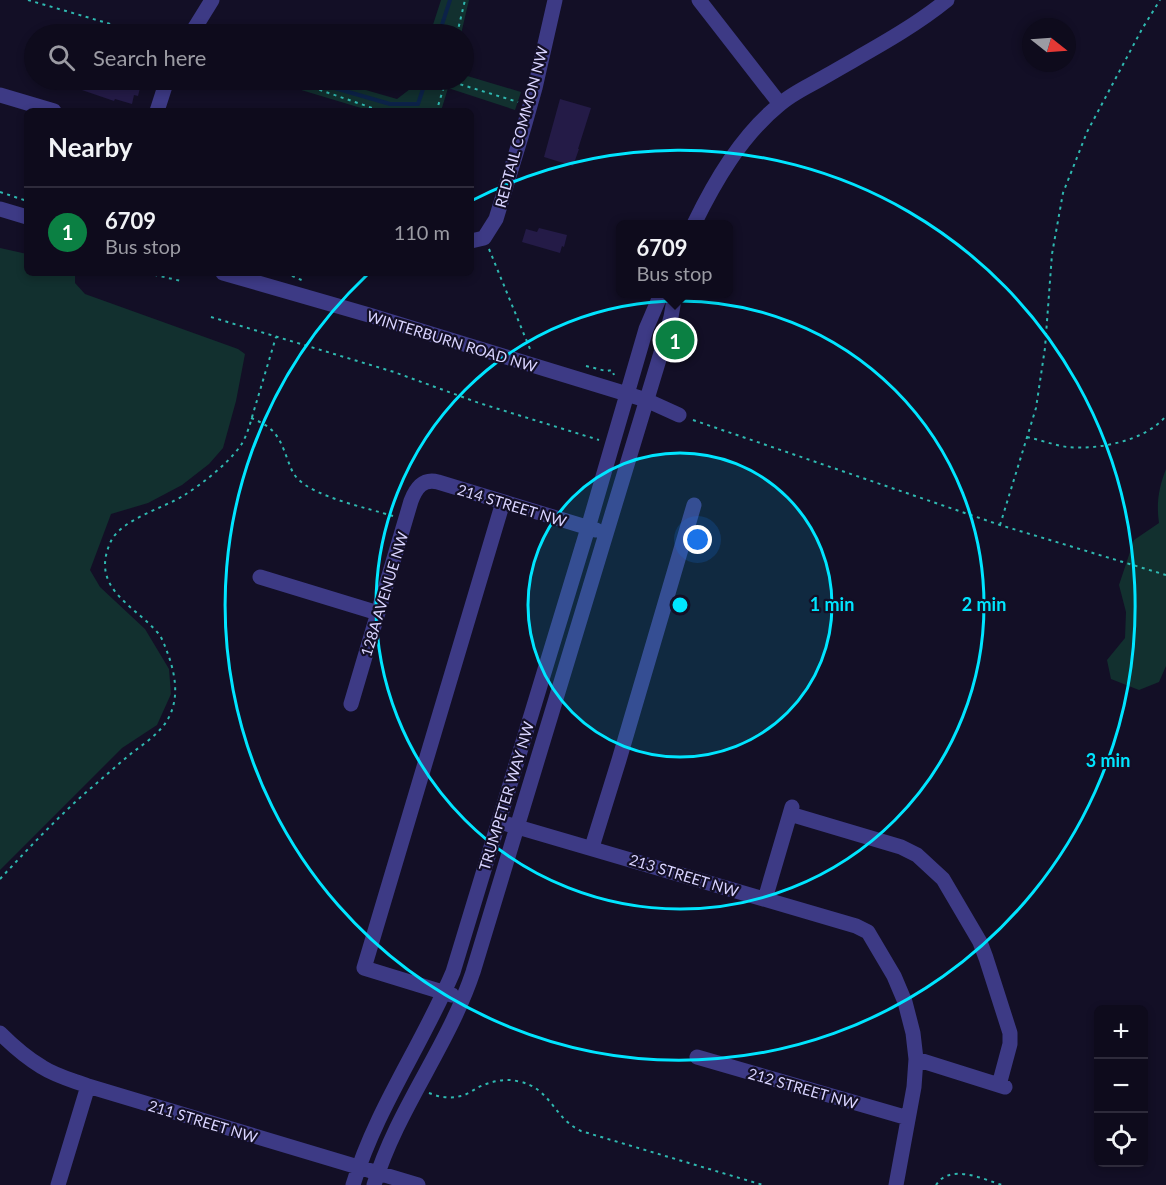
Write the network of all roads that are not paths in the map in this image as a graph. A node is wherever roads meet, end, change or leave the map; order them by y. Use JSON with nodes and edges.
{"nodes":[{"id":1,"x":212,"y":0,"type":"edge"},
{"id":2,"x":555,"y":0,"type":"edge"},
{"id":3,"x":699,"y":0,"type":"edge"},
{"id":4,"x":947,"y":0,"type":"edge"},
{"id":5,"x":197,"y":24,"type":"edge"},
{"id":6,"x":164,"y":90,"type":"edge"},
{"id":7,"x":0,"y":95,"type":"edge"},
{"id":8,"x":780,"y":104,"type":"junction"},
{"id":9,"x":44,"y":108,"type":"edge"},
{"id":10,"x":158,"y":108,"type":"edge"},
{"id":11,"x":0,"y":209,"type":"edge"},
{"id":12,"x":24,"y":216,"type":"edge"},
{"id":13,"x":696,"y":220,"type":"edge"},
{"id":14,"x":478,"y":240,"type":"edge"},
{"id":15,"x":233,"y":276,"type":"edge"},
{"id":16,"x":659,"y":298,"type":"edge"},
{"id":17,"x":674,"y":298,"type":"edge"},
{"id":18,"x":627,"y":394,"type":"junction"},
{"id":19,"x":646,"y":400,"type":"junction"},
{"id":20,"x":679,"y":415,"type":"road end"},
{"id":21,"x":420,"y":485,"type":"joint"},
{"id":22,"x":503,"y":502,"type":"junction"},
{"id":23,"x":694,"y":505,"type":"dead end"},
{"id":24,"x":588,"y":528,"type":"junction"},
{"id":25,"x":606,"y":533,"type":"junction"},
{"id":26,"x":260,"y":578,"type":"dead end"},
{"id":27,"x":378,"y":613,"type":"junction"},
{"id":28,"x":351,"y":704,"type":"dead end"},
{"id":29,"x":499,"y":821,"type":"junction"},
{"id":30,"x":518,"y":826,"type":"junction"},
{"id":31,"x":592,"y":847,"type":"junction"},
{"id":32,"x":765,"y":899,"type":"junction"},
{"id":33,"x":444,"y":992,"type":"junction"},
{"id":34,"x":463,"y":999,"type":"junction"},
{"id":35,"x":0,"y":1033,"type":"edge"},
{"id":36,"x":697,"y":1057,"type":"dead end"},
{"id":37,"x":916,"y":1059,"type":"junction"},
{"id":38,"x":88,"y":1086,"type":"junction"},
{"id":39,"x":908,"y":1118,"type":"junction"},
{"id":40,"x":359,"y":1167,"type":"junction"},
{"id":41,"x":376,"y":1179,"type":"edge"},
{"id":42,"x":58,"y":1185,"type":"edge"},
{"id":43,"x":353,"y":1185,"type":"edge"},
{"id":44,"x":418,"y":1185,"type":"edge"},
{"id":45,"x":896,"y":1185,"type":"edge"}],
"edges":[{"from":1,"to":5,"type":"street"},
{"from":2,"to":14,"type":"street","name":"REDTAIL COMMON NW"},
{"from":3,"to":8,"type":"street"},
{"from":4,"to":8,"type":"street"},
{"from":6,"to":10,"type":"street"},
{"from":7,"to":9,"type":"street"},
{"from":8,"to":13,"type":"street"},
{"from":11,"to":12,"type":"street"},
{"from":15,"to":18,"type":"street","name":"WINTERBURN ROAD NW"},
{"from":16,"to":18,"type":"street","name":"TRUMPETER WAY NW"},
{"from":17,"to":19,"type":"street","name":"TRUMPETER WAY NW"},
{"from":18,"to":19,"type":"street","name":"WINTERBURN ROAD NW"},
{"from":18,"to":24,"type":"street","name":"TRUMPETER WAY NW"},
{"from":19,"to":20,"type":"street","name":"WINTERBURN ROAD NW"},
{"from":19,"to":25,"type":"street","name":"TRUMPETER WAY NW"},
{"from":21,"to":22,"type":"street","name":"214 STREET NW"},
{"from":21,"to":27,"type":"street","name":"128A AVENUE NW"},
{"from":22,"to":24,"type":"street","name":"214 STREET NW"},
{"from":22,"to":33,"type":"street"},
{"from":23,"to":31,"type":"street"},
{"from":24,"to":25,"type":"street","name":"214 STREET NW"},
{"from":24,"to":29,"type":"street","name":"TRUMPETER WAY NW"},
{"from":25,"to":30,"type":"street","name":"TRUMPETER WAY NW"},
{"from":26,"to":27,"type":"street"},
{"from":27,"to":28,"type":"street","name":"128A AVENUE NW"},
{"from":29,"to":30,"type":"street","name":"213 STREET NW"},
{"from":29,"to":33,"type":"street","name":"TRUMPETER WAY NW"},
{"from":30,"to":31,"type":"street","name":"213 STREET NW"},
{"from":30,"to":34,"type":"street","name":"TRUMPETER WAY NW"},
{"from":31,"to":32,"type":"street","name":"213 STREET NW"},
{"from":32,"to":37,"type":"street","name":"213 STREET NW"},
{"from":32,"to":37,"type":"street"},
{"from":33,"to":34,"type":"street"},
{"from":33,"to":40,"type":"street","name":"TRUMPETER WAY NW"},
{"from":34,"to":41,"type":"street","name":"TRUMPETER WAY NW"},
{"from":35,"to":38,"type":"street","name":"211 STREET NW"},
{"from":36,"to":39,"type":"street","name":"212 STREET NW"},
{"from":37,"to":39,"type":"street"},
{"from":38,"to":40,"type":"street","name":"211 STREET NW"},
{"from":38,"to":42,"type":"street"},
{"from":39,"to":45,"type":"street"},
{"from":40,"to":41,"type":"street","name":"211 STREET NW"},
{"from":40,"to":43,"type":"street","name":"TRUMPETER WAY NW"},
{"from":41,"to":44,"type":"street","name":"211 STREET NW"}]}
